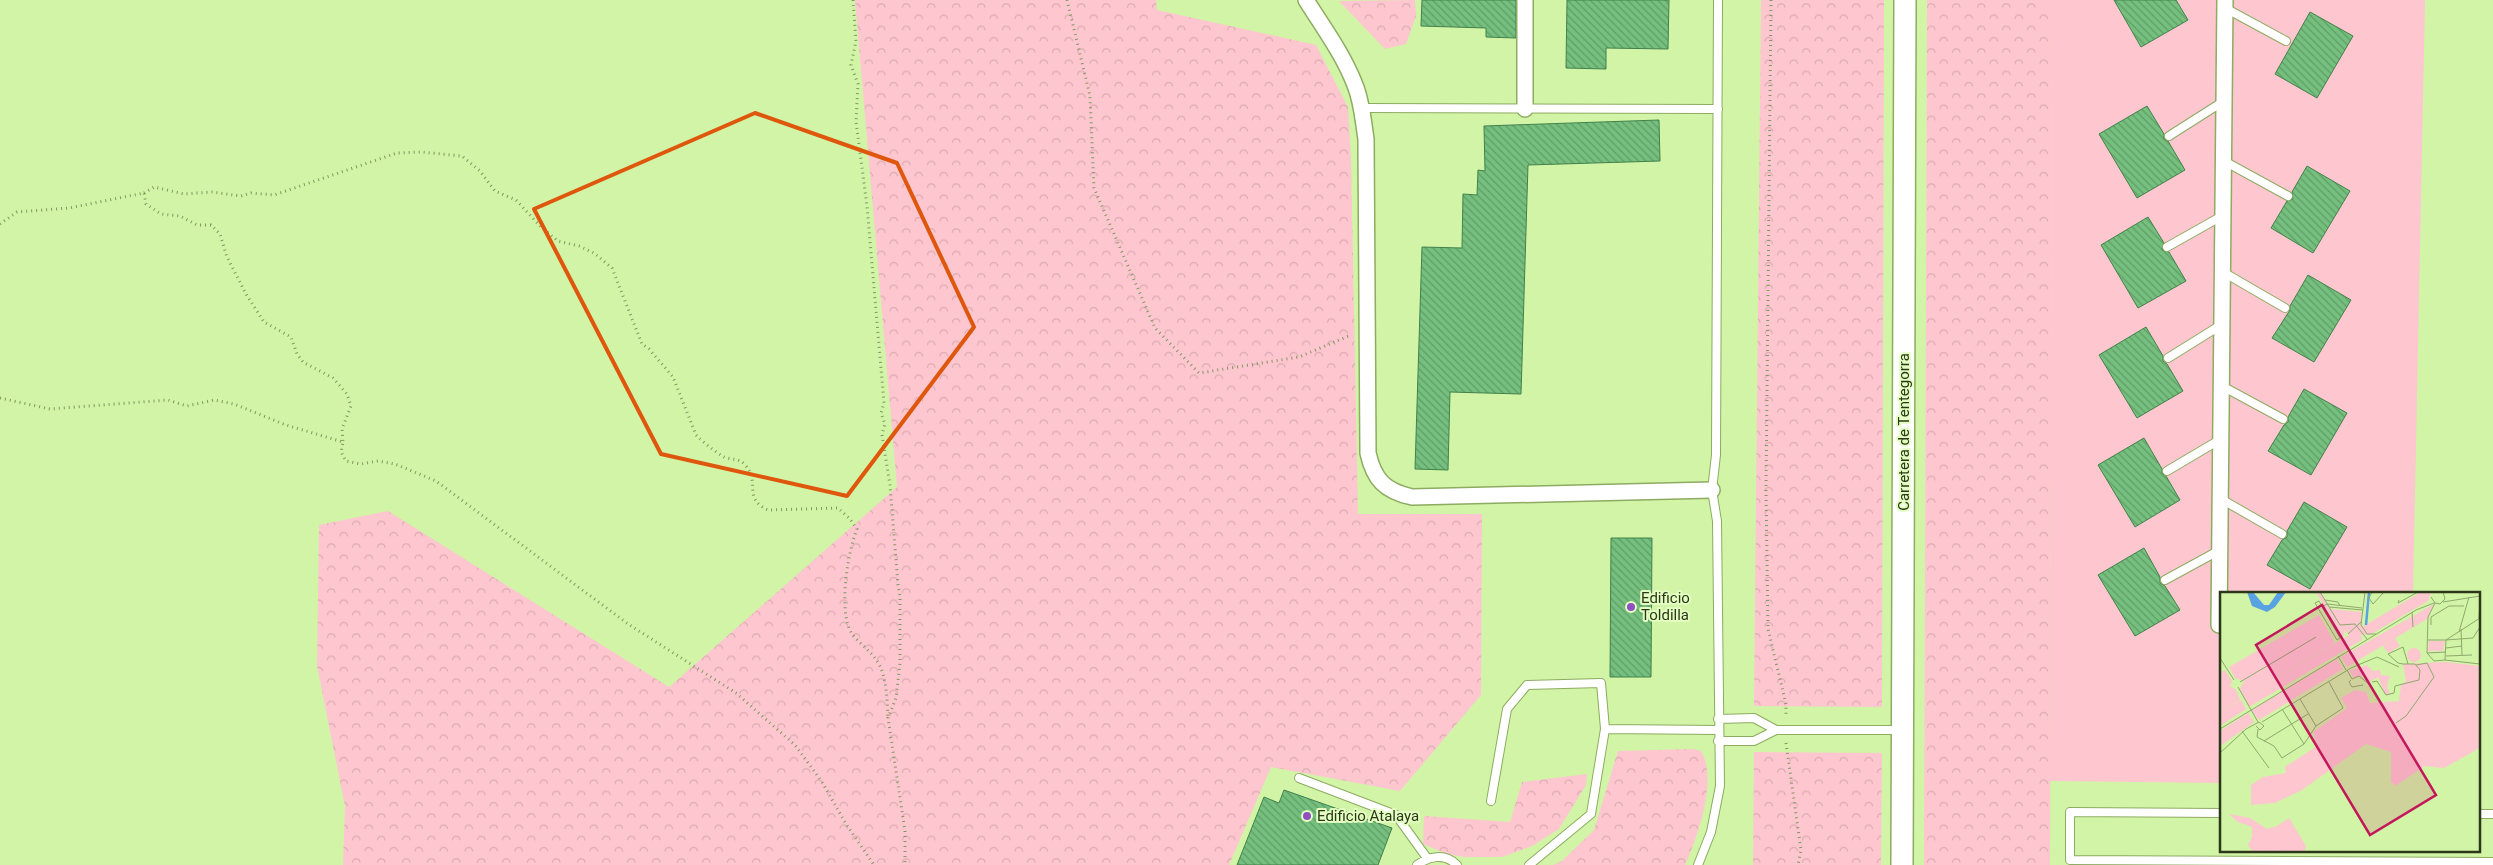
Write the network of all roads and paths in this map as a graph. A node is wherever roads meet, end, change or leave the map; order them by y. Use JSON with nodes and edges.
{"nodes":[{"id":1,"x":854,"y":0,"type":"edge"},
{"id":2,"x":1067,"y":0,"type":"edge"},
{"id":3,"x":1306,"y":0,"type":"edge"},
{"id":4,"x":1525,"y":0,"type":"edge"},
{"id":5,"x":1718,"y":0,"type":"edge"},
{"id":6,"x":1771,"y":0,"type":"edge"},
{"id":7,"x":1905,"y":0,"type":"edge"},
{"id":8,"x":2225,"y":4,"type":"edge"},
{"id":9,"x":2286,"y":40,"type":"dead end"},
{"id":10,"x":2224,"y":101,"type":"junction"},
{"id":11,"x":1362,"y":108,"type":"junction"},
{"id":12,"x":1525,"y":109,"type":"junction"},
{"id":13,"x":1718,"y":109,"type":"junction"},
{"id":14,"x":2169,"y":136,"type":"dead end"},
{"id":15,"x":2224,"y":161,"type":"junction"},
{"id":16,"x":144,"y":193,"type":"junction"},
{"id":17,"x":2288,"y":196,"type":"dead end"},
{"id":18,"x":2223,"y":216,"type":"junction"},
{"id":19,"x":0,"y":224,"type":"edge"},
{"id":20,"x":2167,"y":247,"type":"dead end"},
{"id":21,"x":2223,"y":272,"type":"junction"},
{"id":22,"x":2285,"y":308,"type":"dead end"},
{"id":23,"x":2222,"y":324,"type":"junction"},
{"id":24,"x":1368,"y":328,"type":"junction"},
{"id":25,"x":2168,"y":358,"type":"dead end"},
{"id":26,"x":2222,"y":386,"type":"junction"},
{"id":27,"x":0,"y":398,"type":"edge"},
{"id":28,"x":2283,"y":419,"type":"dead end"},
{"id":29,"x":2221,"y":439,"type":"junction"},
{"id":30,"x":343,"y":442,"type":"junction"},
{"id":31,"x":2167,"y":471,"type":"dead end"},
{"id":32,"x":1712,"y":490,"type":"junction"},
{"id":33,"x":2221,"y":499,"type":"junction"},
{"id":34,"x":2282,"y":534,"type":"dead end"},
{"id":35,"x":2220,"y":550,"type":"junction"},
{"id":36,"x":2165,"y":580,"type":"dead end"},
{"id":37,"x":2219,"y":625,"type":"dead end"},
{"id":38,"x":1786,"y":704,"type":"dead end"},
{"id":39,"x":888,"y":718,"type":"junction"},
{"id":40,"x":1718,"y":718,"type":"junction"},
{"id":41,"x":1605,"y":729,"type":"junction"},
{"id":42,"x":1718,"y":730,"type":"junction"},
{"id":43,"x":1776,"y":730,"type":"junction"},
{"id":44,"x":1902,"y":730,"type":"junction"},
{"id":45,"x":1718,"y":741,"type":"junction"},
{"id":46,"x":1786,"y":752,"type":"dead end"},
{"id":47,"x":1299,"y":778,"type":"dead end"},
{"id":48,"x":1491,"y":801,"type":"dead end"},
{"id":49,"x":2220,"y":813,"type":"edge"},
{"id":50,"x":2480,"y":814,"type":"edge"},
{"id":51,"x":2493,"y":814,"type":"edge"},
{"id":52,"x":1427,"y":858,"type":"junction"},
{"id":53,"x":2493,"y":862,"type":"edge"},
{"id":54,"x":2233,"y":863,"type":"edge"},
{"id":55,"x":2472,"y":863,"type":"edge"},
{"id":56,"x":874,"y":865,"type":"edge"},
{"id":57,"x":905,"y":865,"type":"edge"},
{"id":58,"x":1417,"y":865,"type":"edge"},
{"id":59,"x":1456,"y":865,"type":"edge"},
{"id":60,"x":1529,"y":865,"type":"edge"},
{"id":61,"x":1698,"y":865,"type":"edge"},
{"id":62,"x":1798,"y":865,"type":"edge"},
{"id":63,"x":1902,"y":865,"type":"edge"}],
"edges":[{"from":1,"to":39,"type":"path"},
{"from":2,"to":24,"type":"path"},
{"from":3,"to":11,"type":"street"},
{"from":4,"to":12,"type":"street"},
{"from":5,"to":13,"type":"lane"},
{"from":6,"to":38,"type":"path"},
{"from":7,"to":44,"type":"main road","name":"Carretera de Tentegorra"},
{"from":8,"to":9,"type":"lane"},
{"from":8,"to":10,"type":"street"},
{"from":10,"to":14,"type":"lane"},
{"from":10,"to":15,"type":"street"},
{"from":11,"to":12,"type":"lane"},
{"from":11,"to":24,"type":"street"},
{"from":12,"to":13,"type":"lane"},
{"from":13,"to":32,"type":"lane"},
{"from":15,"to":17,"type":"lane"},
{"from":15,"to":18,"type":"street"},
{"from":16,"to":19,"type":"path"},
{"from":16,"to":30,"type":"path"},
{"from":16,"to":39,"type":"path"},
{"from":18,"to":20,"type":"lane"},
{"from":18,"to":21,"type":"street"},
{"from":21,"to":22,"type":"lane"},
{"from":21,"to":23,"type":"street"},
{"from":23,"to":25,"type":"lane"},
{"from":23,"to":26,"type":"street"},
{"from":24,"to":32,"type":"street"},
{"from":26,"to":28,"type":"lane"},
{"from":26,"to":29,"type":"street"},
{"from":27,"to":30,"type":"path"},
{"from":29,"to":31,"type":"lane"},
{"from":29,"to":33,"type":"street"},
{"from":30,"to":56,"type":"path"},
{"from":32,"to":40,"type":"lane"},
{"from":33,"to":34,"type":"lane"},
{"from":33,"to":35,"type":"street"},
{"from":35,"to":36,"type":"lane"},
{"from":35,"to":37,"type":"street"},
{"from":39,"to":57,"type":"path"},
{"from":40,"to":42,"type":"lane"},
{"from":40,"to":43,"type":"lane"},
{"from":41,"to":42,"type":"lane"},
{"from":41,"to":48,"type":"lane"},
{"from":41,"to":60,"type":"lane"},
{"from":42,"to":45,"type":"lane"},
{"from":43,"to":44,"type":"lane"},
{"from":43,"to":45,"type":"lane"},
{"from":44,"to":63,"type":"main road","name":"Carretera de Tentegorra"},
{"from":45,"to":61,"type":"lane"},
{"from":46,"to":62,"type":"path"},
{"from":47,"to":52,"type":"lane"},
{"from":49,"to":54,"type":"lane"},
{"from":50,"to":51,"type":"lane"},
{"from":52,"to":58,"type":"lane"},
{"from":52,"to":59,"type":"lane"},
{"from":53,"to":55,"type":"lane"},
{"from":54,"to":55,"type":"lane"}]}
